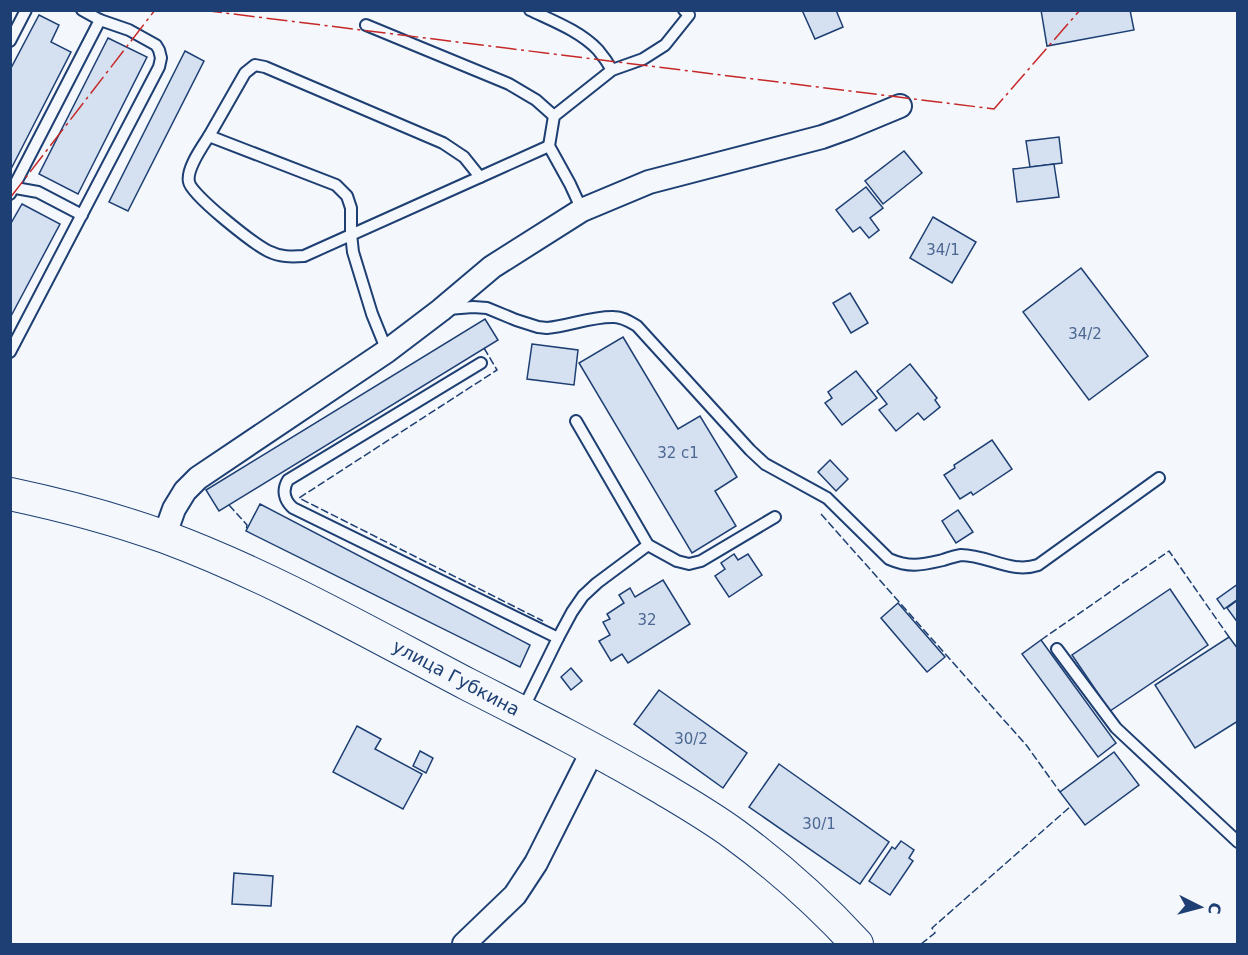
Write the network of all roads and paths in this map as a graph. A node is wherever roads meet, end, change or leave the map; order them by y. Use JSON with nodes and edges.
{"nodes":[{"id":1,"x":26,"y":10,"type":"edge"},
{"id":2,"x":82,"y":10,"type":"edge"},
{"id":3,"x":530,"y":10,"type":"edge"},
{"id":4,"x":684,"y":10,"type":"edge"},
{"id":5,"x":100,"y":20,"type":"junction"},
{"id":6,"x":366,"y":26,"type":"dead end"},
{"id":7,"x":10,"y":41,"type":"edge"},
{"id":8,"x":612,"y":70,"type":"junction"},
{"id":9,"x":900,"y":106,"type":"dead end"},
{"id":10,"x":554,"y":116,"type":"junction"},
{"id":11,"x":208,"y":136,"type":"junction"},
{"id":12,"x":549,"y":146,"type":"junction"},
{"id":13,"x":480,"y":177,"type":"junction"},
{"id":14,"x":12,"y":190,"type":"edge"},
{"id":15,"x":582,"y":210,"type":"junction"},
{"id":16,"x":82,"y":215,"type":"junction"},
{"id":17,"x":351,"y":234,"type":"junction"},
{"id":18,"x":441,"y":310,"type":"junction"},
{"id":19,"x":387,"y":351,"type":"junction"},
{"id":20,"x":10,"y":352,"type":"edge"},
{"id":21,"x":481,"y":363,"type":"dead end"},
{"id":22,"x":576,"y":421,"type":"dead end"},
{"id":23,"x":1159,"y":478,"type":"dead end"},
{"id":24,"x":10,"y":494,"type":"edge"},
{"id":25,"x":775,"y":517,"type":"dead end"},
{"id":26,"x":164,"y":537,"type":"junction"},
{"id":27,"x":648,"y":546,"type":"junction"},
{"id":28,"x":558,"y":638,"type":"junction"},
{"id":29,"x":1058,"y":649,"type":"dead end"},
{"id":30,"x":521,"y":712,"type":"junction"},
{"id":31,"x":593,"y":750,"type":"junction"},
{"id":32,"x":1238,"y":842,"type":"edge"},
{"id":33,"x":464,"y":945,"type":"edge"},
{"id":34,"x":857,"y":945,"type":"edge"}],
"edges":[{"from":1,"to":7,"type":"lane"},
{"from":2,"to":5,"type":"lane"},
{"from":3,"to":8,"type":"lane"},
{"from":4,"to":8,"type":"lane"},
{"from":5,"to":14,"type":"lane"},
{"from":5,"to":16,"type":"lane"},
{"from":6,"to":10,"type":"lane"},
{"from":8,"to":10,"type":"lane"},
{"from":9,"to":15,"type":"street"},
{"from":10,"to":12,"type":"lane"},
{"from":11,"to":13,"type":"lane"},
{"from":11,"to":17,"type":"lane"},
{"from":11,"to":17,"type":"lane"},
{"from":12,"to":13,"type":"lane"},
{"from":12,"to":15,"type":"lane"},
{"from":13,"to":17,"type":"lane"},
{"from":14,"to":16,"type":"lane"},
{"from":15,"to":18,"type":"street"},
{"from":16,"to":20,"type":"lane"},
{"from":17,"to":19,"type":"lane"},
{"from":18,"to":19,"type":"street"},
{"from":18,"to":23,"type":"lane"},
{"from":19,"to":26,"type":"street"},
{"from":21,"to":28,"type":"lane"},
{"from":22,"to":27,"type":"lane"},
{"from":24,"to":26,"type":"street","name":"улица Губкина"},
{"from":25,"to":27,"type":"lane"},
{"from":26,"to":30,"type":"street","name":"улица Губкина"},
{"from":27,"to":28,"type":"lane"},
{"from":28,"to":30,"type":"lane"},
{"from":29,"to":32,"type":"lane"},
{"from":30,"to":31,"type":"street","name":"улица Губкина"},
{"from":31,"to":33,"type":"street"},
{"from":31,"to":34,"type":"street","name":"улица Губкина"}]}
